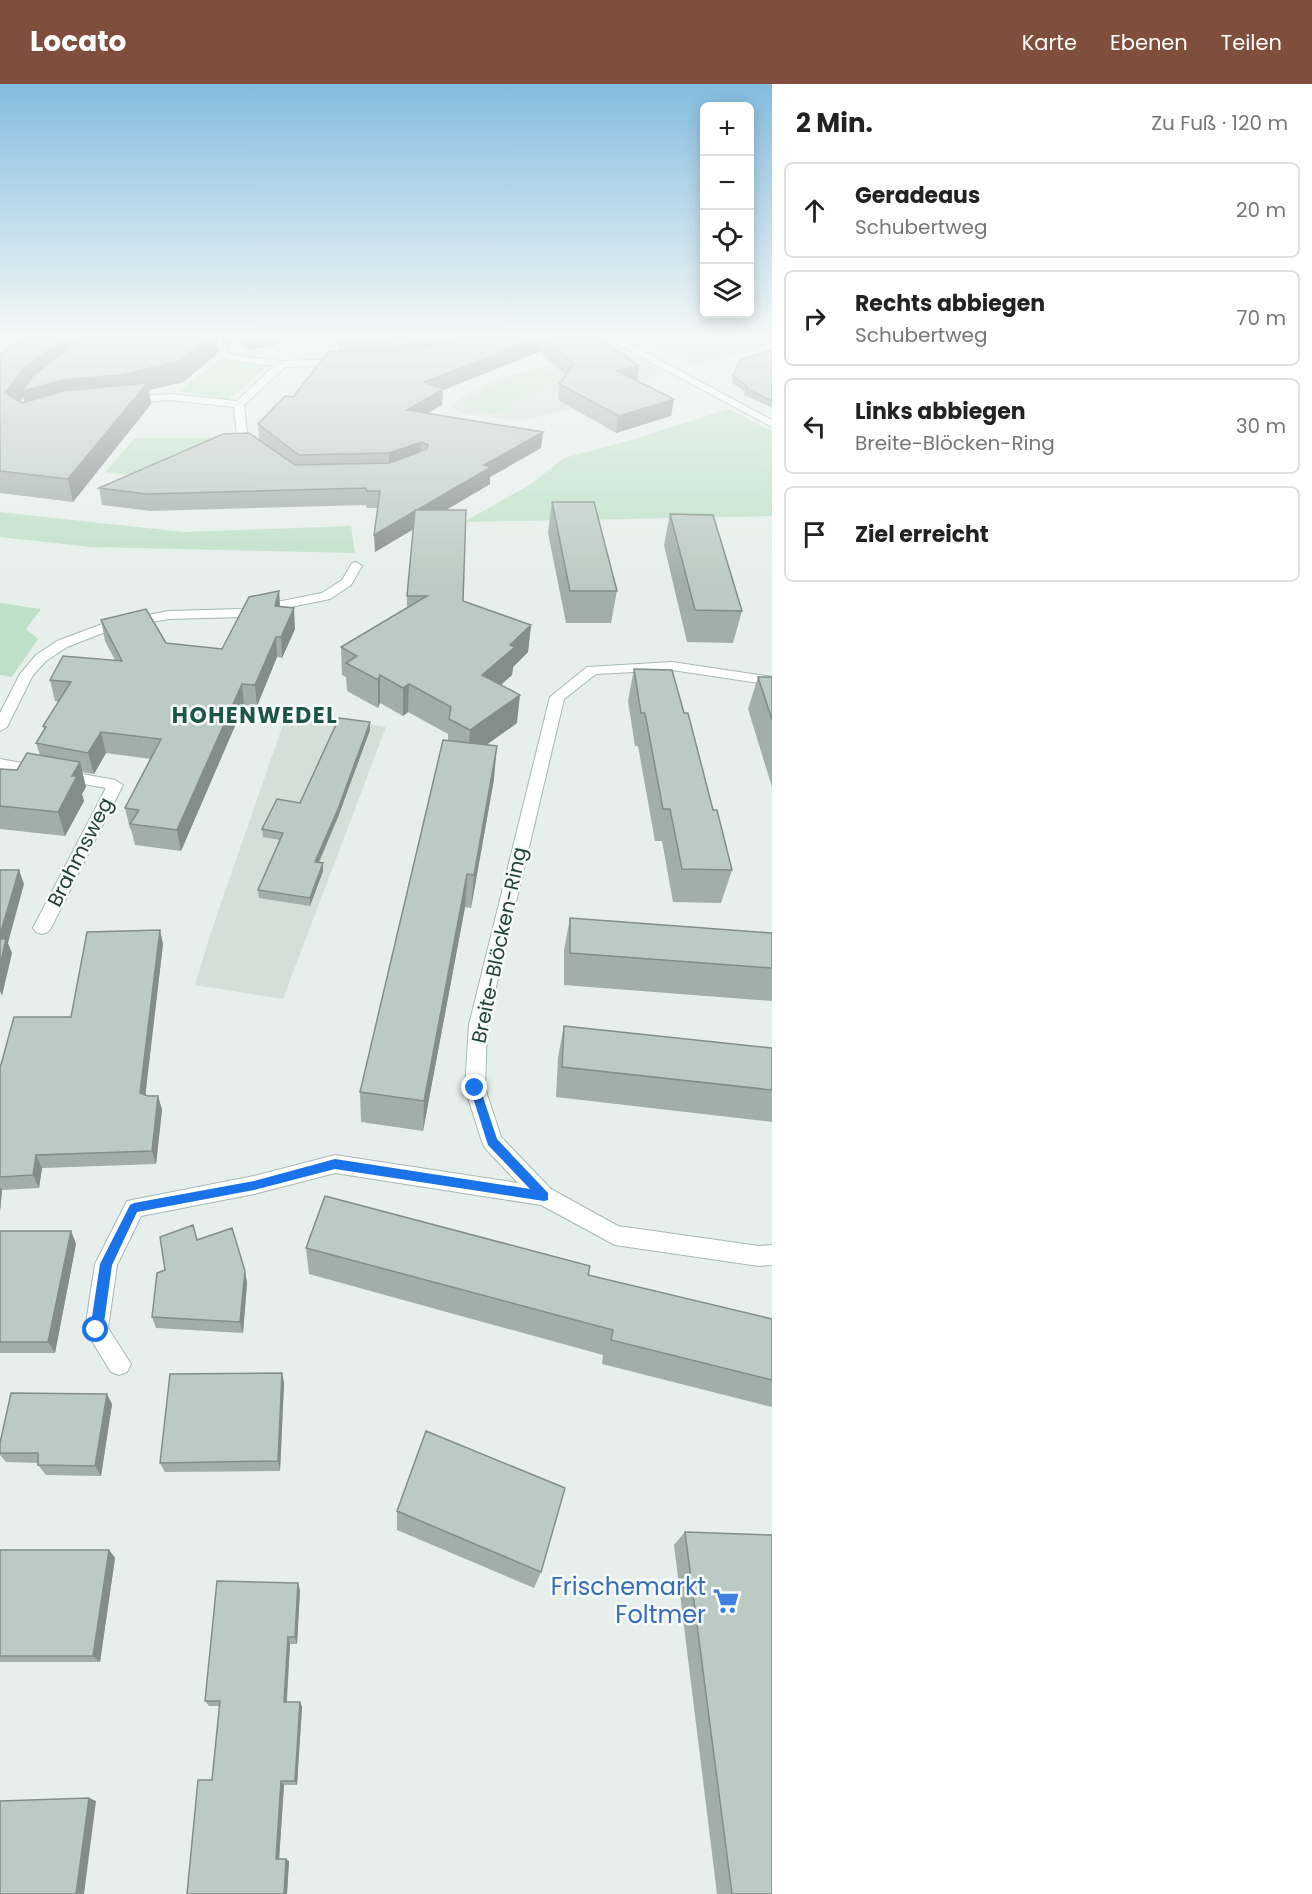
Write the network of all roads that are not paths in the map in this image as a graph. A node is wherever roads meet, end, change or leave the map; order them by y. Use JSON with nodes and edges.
{"nodes":[{"id":1,"x":240,"y":416,"type":"edge"},
{"id":2,"x":269,"y":456,"type":"edge"},
{"id":3,"x":356,"y":566,"type":"dead end"},
{"id":4,"x":772,"y":681,"type":"edge"},
{"id":5,"x":0,"y":726,"type":"edge"},
{"id":6,"x":0,"y":764,"type":"edge"},
{"id":7,"x":42,"y":928,"type":"dead end"},
{"id":8,"x":544,"y":1196,"type":"junction"},
{"id":9,"x":772,"y":1256,"type":"edge"},
{"id":10,"x":119,"y":1364,"type":"dead end"}],
"edges":[{"from":1,"to":2,"type":"street"},
{"from":3,"to":5,"type":"street"},
{"from":4,"to":8,"type":"street","name":"Breite-Blöcken-Ring"},
{"from":6,"to":7,"type":"street","name":"Brahmsweg"},
{"from":8,"to":9,"type":"street","name":"Breite-Blöcken-Ring"},
{"from":8,"to":10,"type":"street"}]}
